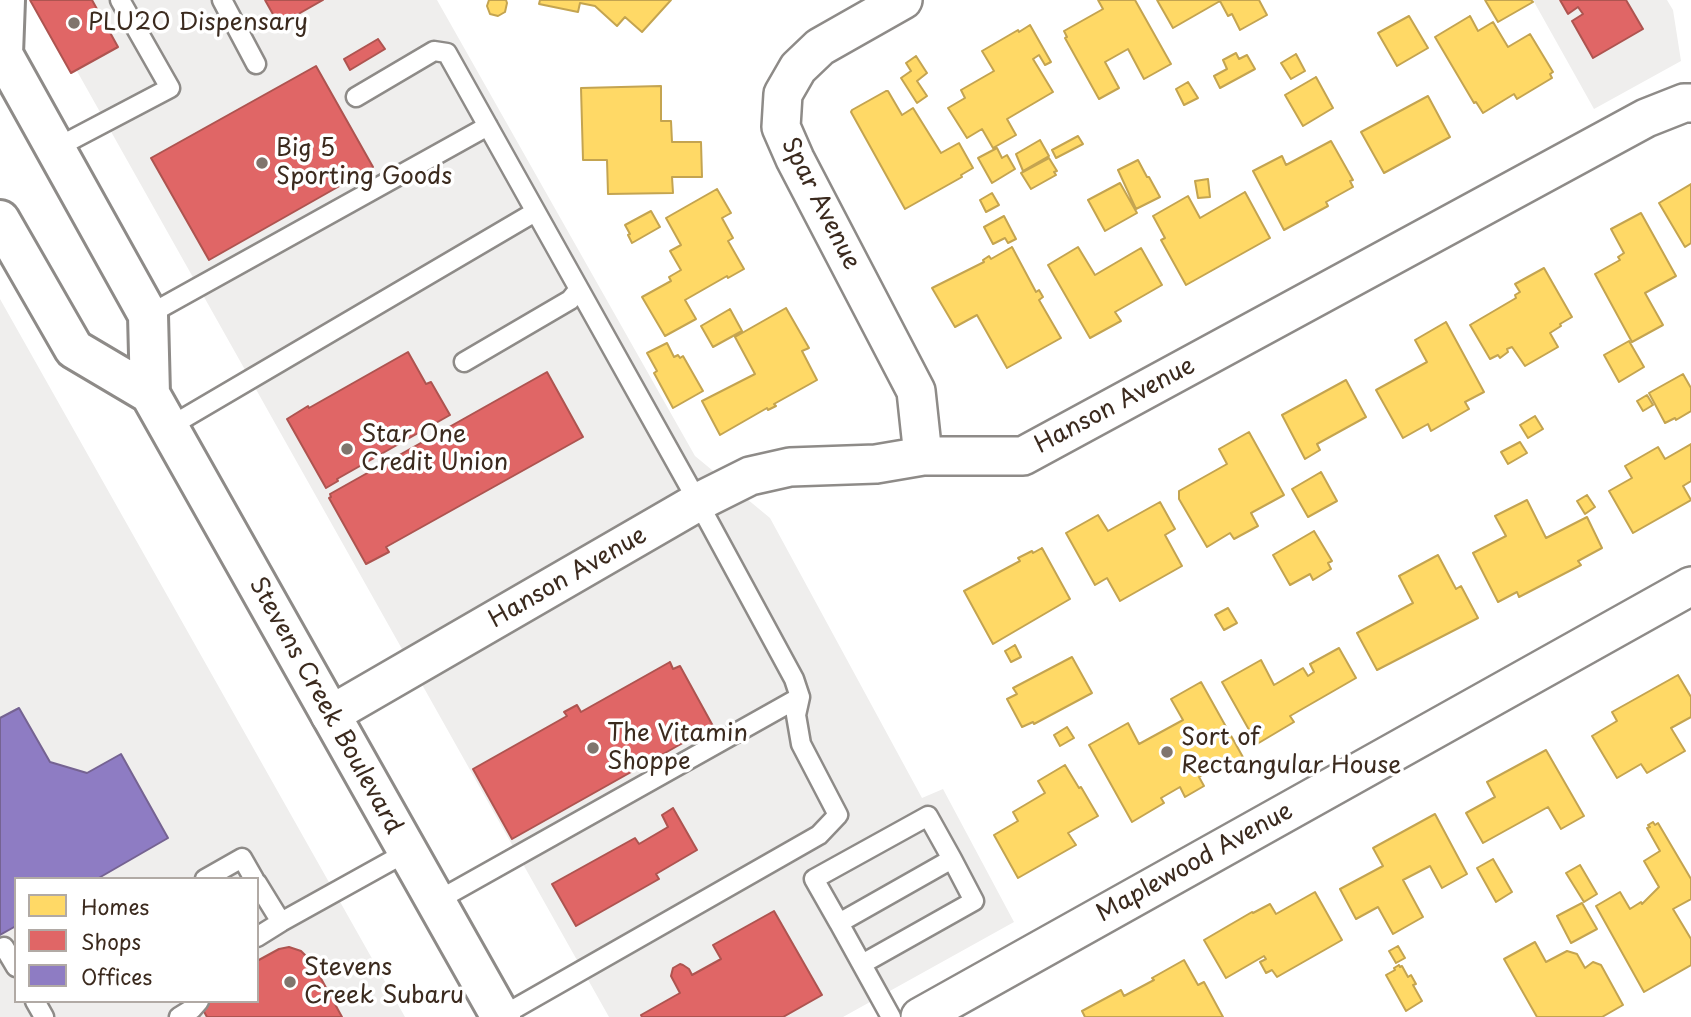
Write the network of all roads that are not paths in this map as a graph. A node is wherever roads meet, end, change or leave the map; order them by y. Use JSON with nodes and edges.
{"nodes":[{"id":1,"x":5,"y":0,"type":"edge"},
{"id":2,"x":120,"y":0,"type":"edge"},
{"id":3,"x":222,"y":0,"type":"edge"},
{"id":4,"x":903,"y":0,"type":"edge"},
{"id":5,"x":2,"y":52,"type":"edge"},
{"id":6,"x":256,"y":64,"type":"dead end"},
{"id":7,"x":356,"y":97,"type":"dead end"},
{"id":8,"x":1691,"y":103,"type":"edge"},
{"id":9,"x":488,"y":126,"type":"junction"},
{"id":10,"x":57,"y":148,"type":"junction"},
{"id":11,"x":535,"y":212,"type":"junction"},
{"id":12,"x":0,"y":220,"type":"edge"},
{"id":13,"x":579,"y":289,"type":"junction"},
{"id":14,"x":148,"y":315,"type":"junction"},
{"id":15,"x":464,"y":362,"type":"dead end"},
{"id":16,"x":149,"y":394,"type":"junction"},
{"id":17,"x":169,"y":427,"type":"junction"},
{"id":18,"x":923,"y":456,"type":"junction"},
{"id":19,"x":698,"y":502,"type":"junction"},
{"id":20,"x":1691,"y":586,"type":"edge"},
{"id":21,"x":800,"y":698,"type":"junction"},
{"id":22,"x":330,"y":715,"type":"junction"},
{"id":23,"x":407,"y":852,"type":"junction"},
{"id":24,"x":952,"y":859,"type":"junction"},
{"id":25,"x":209,"y":877,"type":"edge"},
{"id":26,"x":253,"y":877,"type":"edge"},
{"id":27,"x":259,"y":886,"type":"edge"},
{"id":28,"x":435,"y":902,"type":"junction"},
{"id":29,"x":281,"y":922,"type":"junction"},
{"id":30,"x":839,"y":923,"type":"junction"},
{"id":31,"x":259,"y":936,"type":"edge"},
{"id":32,"x":4,"y":947,"type":"dead end"},
{"id":33,"x":14,"y":964,"type":"edge"},
{"id":34,"x":862,"y":964,"type":"junction"},
{"id":35,"x":197,"y":1003,"type":"edge"},
{"id":36,"x":179,"y":1017,"type":"edge"},
{"id":37,"x":500,"y":1017,"type":"edge"},
{"id":38,"x":891,"y":1017,"type":"edge"},
{"id":39,"x":920,"y":1017,"type":"edge"}],
"edges":[{"from":1,"to":5,"type":"main road"},
{"from":2,"to":10,"type":"lane"},
{"from":3,"to":6,"type":"lane"},
{"from":4,"to":18,"type":"street","name":"Spar Avenue"},
{"from":5,"to":10,"type":"main road"},
{"from":7,"to":9,"type":"lane"},
{"from":8,"to":18,"type":"street","name":"Hanson Avenue"},
{"from":9,"to":11,"type":"lane"},
{"from":9,"to":14,"type":"lane"},
{"from":10,"to":14,"type":"main road"},
{"from":11,"to":13,"type":"lane"},
{"from":11,"to":17,"type":"lane"},
{"from":12,"to":16,"type":"main road","name":"Stevens Creek Boulevard"},
{"from":13,"to":15,"type":"lane"},
{"from":13,"to":19,"type":"lane"},
{"from":14,"to":16,"type":"main road"},
{"from":16,"to":17,"type":"main road","name":"Stevens Creek Boulevard"},
{"from":17,"to":22,"type":"main road","name":"Stevens Creek Boulevard"},
{"from":18,"to":19,"type":"street","name":"Hanson Avenue"},
{"from":19,"to":21,"type":"lane"},
{"from":19,"to":22,"type":"street","name":"Hanson Avenue"},
{"from":20,"to":39,"type":"street","name":"Maplewood Avenue"},
{"from":21,"to":28,"type":"lane"},
{"from":21,"to":37,"type":"lane"},
{"from":22,"to":23,"type":"main road","name":"Stevens Creek Boulevard"},
{"from":23,"to":28,"type":"main road","name":"Stevens Creek Boulevard"},
{"from":23,"to":29,"type":"lane"},
{"from":24,"to":30,"type":"lane"},
{"from":24,"to":30,"type":"lane"},
{"from":24,"to":34,"type":"lane"},
{"from":25,"to":26,"type":"lane"},
{"from":27,"to":29,"type":"lane"},
{"from":28,"to":37,"type":"main road","name":"Stevens Creek Boulevard"},
{"from":29,"to":31,"type":"lane"},
{"from":30,"to":34,"type":"lane"},
{"from":32,"to":33,"type":"lane"},
{"from":34,"to":38,"type":"lane"},
{"from":35,"to":36,"type":"lane"}]}
